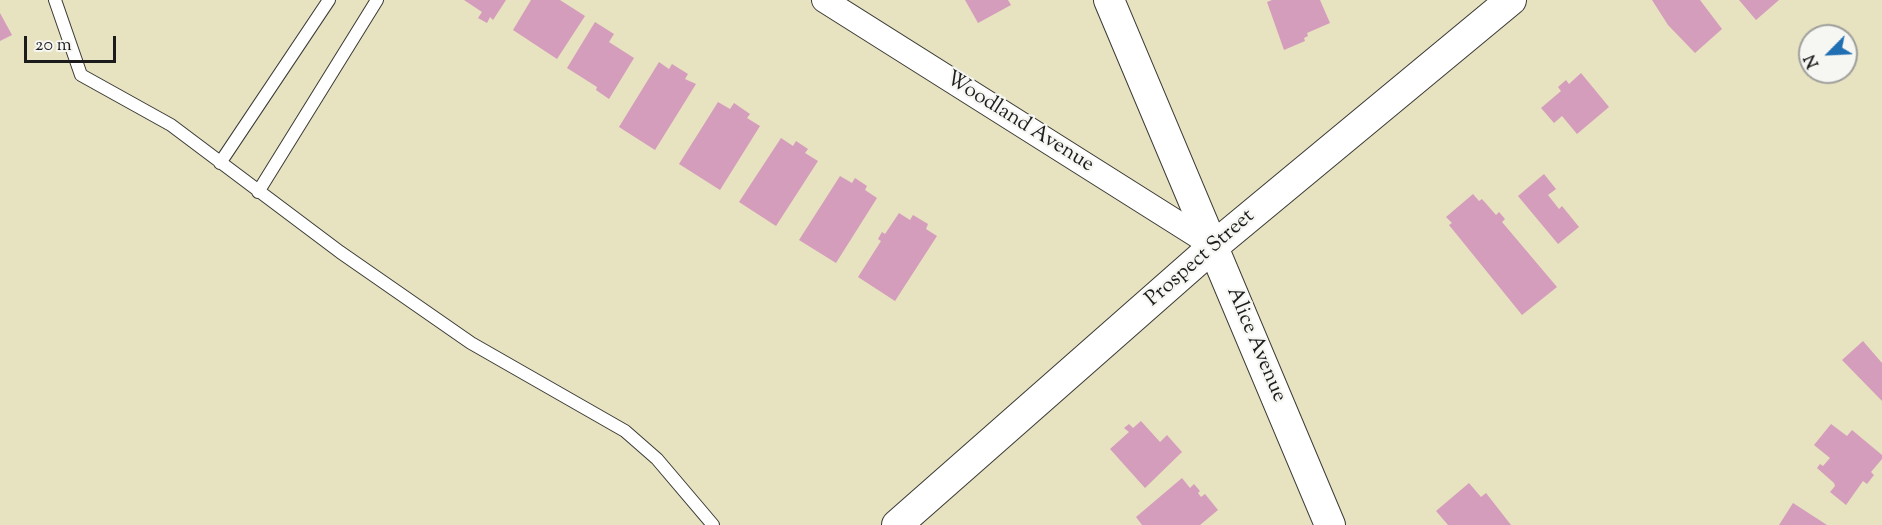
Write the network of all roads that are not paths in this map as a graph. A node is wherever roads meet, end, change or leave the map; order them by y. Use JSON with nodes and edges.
{"nodes":[{"id":1,"x":55,"y":0,"type":"edge"},
{"id":2,"x":329,"y":0,"type":"edge"},
{"id":3,"x":377,"y":0,"type":"edge"},
{"id":4,"x":824,"y":0,"type":"edge"},
{"id":5,"x":1109,"y":0,"type":"edge"},
{"id":6,"x":1511,"y":0,"type":"edge"},
{"id":7,"x":220,"y":164,"type":"junction"},
{"id":8,"x":258,"y":192,"type":"junction"},
{"id":9,"x":1214,"y":246,"type":"junction"},
{"id":10,"x":713,"y":525,"type":"edge"},
{"id":11,"x":897,"y":525,"type":"edge"},
{"id":12,"x":1330,"y":525,"type":"edge"}],
"edges":[{"from":1,"to":7,"type":"lane"},
{"from":2,"to":7,"type":"lane"},
{"from":3,"to":8,"type":"lane"},
{"from":4,"to":9,"type":"street","name":"Woodland Avenue"},
{"from":5,"to":9,"type":"street","name":"Alice Avenue"},
{"from":6,"to":9,"type":"street","name":"Prospect Street"},
{"from":7,"to":8,"type":"lane"},
{"from":8,"to":10,"type":"lane"},
{"from":9,"to":11,"type":"street","name":"Prospect Street"},
{"from":9,"to":12,"type":"street","name":"Alice Avenue"}]}
